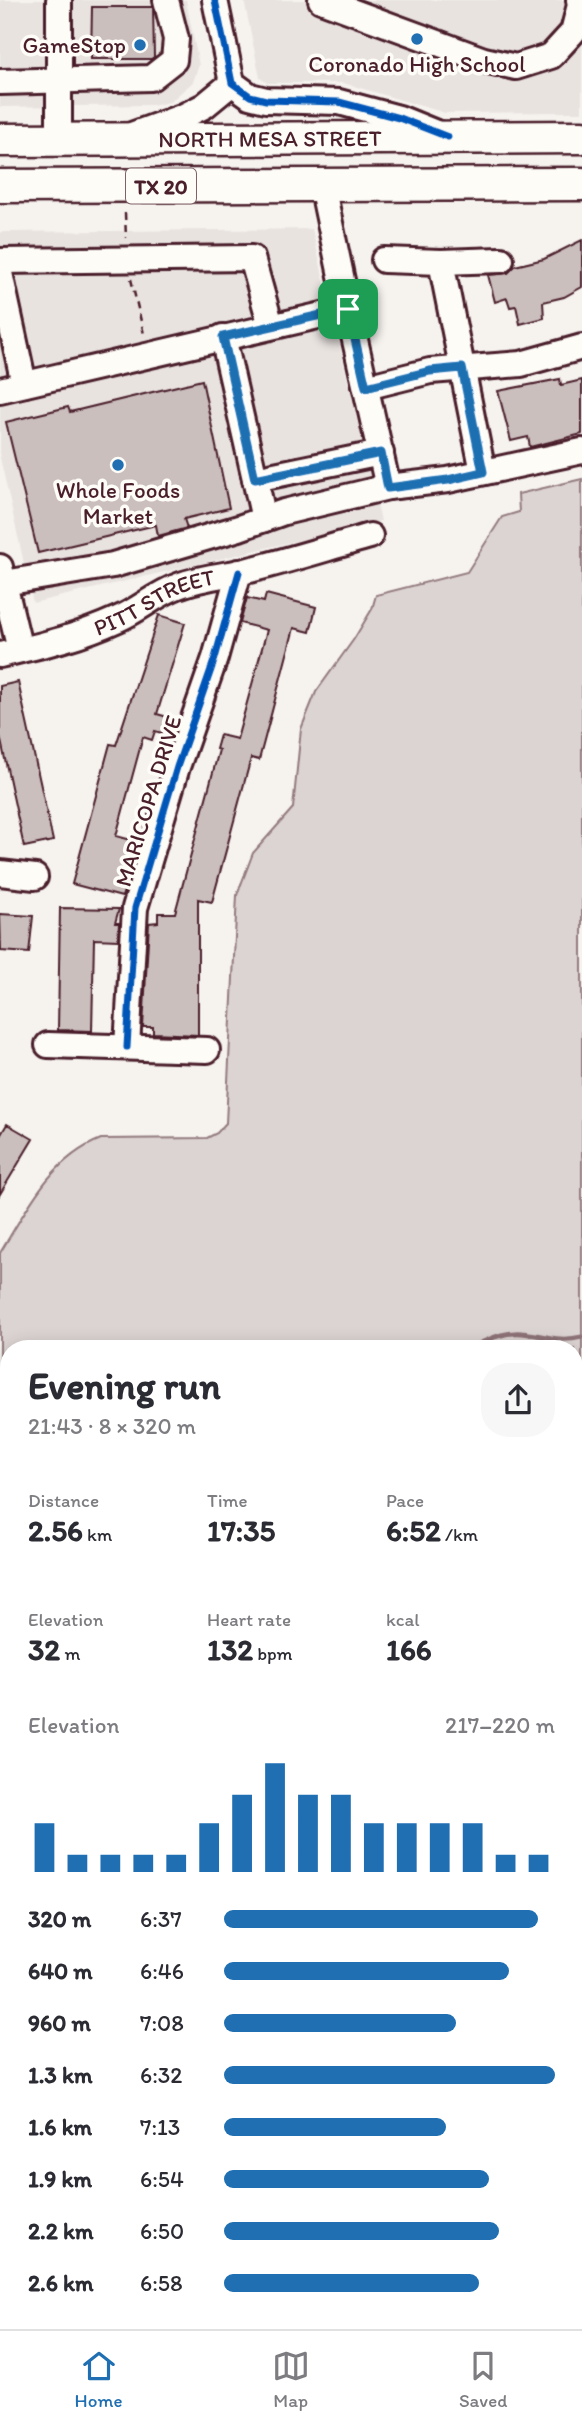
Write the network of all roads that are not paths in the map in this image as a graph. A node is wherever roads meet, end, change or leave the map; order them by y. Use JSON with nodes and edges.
{"nodes":[{"id":1,"x":59,"y":0,"type":"edge"},
{"id":2,"x":166,"y":0,"type":"edge"},
{"id":3,"x":215,"y":0,"type":"edge"},
{"id":4,"x":321,"y":0,"type":"edge"},
{"id":5,"x":579,"y":0,"type":"edge"},
{"id":6,"x":58,"y":80,"type":"junction"},
{"id":7,"x":0,"y":82,"type":"edge"},
{"id":8,"x":232,"y":83,"type":"junction"},
{"id":9,"x":448,"y":137,"type":"junction"},
{"id":10,"x":582,"y":137,"type":"edge"},
{"id":11,"x":123,"y":138,"type":"junction"},
{"id":12,"x":320,"y":138,"type":"junction"},
{"id":13,"x":59,"y":139,"type":"junction"},
{"id":14,"x":0,"y":140,"type":"edge"},
{"id":15,"x":582,"y":184,"type":"edge"},
{"id":16,"x":321,"y":185,"type":"junction"},
{"id":17,"x":0,"y":186,"type":"edge"},
{"id":18,"x":384,"y":260,"type":"dead end"},
{"id":19,"x":501,"y":260,"type":"dead end"},
{"id":20,"x":0,"y":261,"type":"edge"},
{"id":21,"x":442,"y":262,"type":"junction"},
{"id":22,"x":0,"y":273,"type":"edge"},
{"id":23,"x":348,"y":309,"type":"junction"},
{"id":24,"x":271,"y":326,"type":"junction"},
{"id":25,"x":223,"y":337,"type":"junction"},
{"id":26,"x":582,"y":347,"type":"edge"},
{"id":27,"x":462,"y":368,"type":"junction"},
{"id":28,"x":12,"y":387,"type":"edge"},
{"id":29,"x":366,"y":387,"type":"junction"},
{"id":30,"x":582,"y":452,"type":"edge"},
{"id":31,"x":381,"y":453,"type":"junction"},
{"id":32,"x":483,"y":472,"type":"junction"},
{"id":33,"x":255,"y":479,"type":"junction"},
{"id":34,"x":388,"y":488,"type":"junction"},
{"id":35,"x":264,"y":519,"type":"junction"},
{"id":36,"x":370,"y":536,"type":"dead end"},
{"id":37,"x":239,"y":572,"type":"junction"},
{"id":38,"x":2,"y":575,"type":"edge"},
{"id":39,"x":10,"y":652,"type":"edge"},
{"id":40,"x":0,"y":873,"type":"edge"},
{"id":41,"x":35,"y":877,"type":"dead end"},
{"id":42,"x":48,"y":1045,"type":"dead end"},
{"id":43,"x":127,"y":1047,"type":"junction"},
{"id":44,"x":207,"y":1050,"type":"dead end"}],
"edges":[{"from":1,"to":6,"type":"street"},
{"from":2,"to":6,"type":"street"},
{"from":3,"to":8,"type":"street"},
{"from":4,"to":5,"type":"street"},
{"from":6,"to":7,"type":"street"},
{"from":6,"to":13,"type":"street"},
{"from":8,"to":9,"type":"street"},
{"from":8,"to":11,"type":"street"},
{"from":9,"to":10,"type":"main road","name":"NORTH MESA STREET","number":"TX 20"},
{"from":9,"to":12,"type":"main road","name":"NORTH MESA STREET","number":"TX 20"},
{"from":11,"to":12,"type":"main road","name":"NORTH MESA STREET","number":"TX 20"},
{"from":11,"to":13,"type":"main road","name":"NORTH MESA STREET","number":"TX 20"},
{"from":12,"to":16,"type":"main road"},
{"from":13,"to":14,"type":"main road","name":"NORTH MESA STREET","number":"TX 20"},
{"from":15,"to":16,"type":"main road","name":"NORTH MESA STREET","number":"TX 20"},
{"from":16,"to":17,"type":"main road","name":"NORTH MESA STREET","number":"TX 20"},
{"from":16,"to":23,"type":"street"},
{"from":18,"to":21,"type":"street"},
{"from":19,"to":21,"type":"street"},
{"from":20,"to":24,"type":"street"},
{"from":21,"to":27,"type":"street"},
{"from":22,"to":28,"type":"street"},
{"from":23,"to":24,"type":"street"},
{"from":23,"to":29,"type":"street"},
{"from":24,"to":25,"type":"street"},
{"from":25,"to":28,"type":"street"},
{"from":25,"to":33,"type":"street"},
{"from":26,"to":27,"type":"street"},
{"from":27,"to":29,"type":"street"},
{"from":27,"to":32,"type":"street"},
{"from":29,"to":31,"type":"street"},
{"from":30,"to":32,"type":"street"},
{"from":31,"to":33,"type":"street"},
{"from":31,"to":34,"type":"street"},
{"from":32,"to":34,"type":"street"},
{"from":33,"to":35,"type":"street"},
{"from":34,"to":35,"type":"street"},
{"from":35,"to":38,"type":"street"},
{"from":36,"to":37,"type":"street","name":"PITT STREET"},
{"from":37,"to":39,"type":"street","name":"PITT STREET"},
{"from":37,"to":43,"type":"street","name":"MARICOPA DRIVE"},
{"from":38,"to":39,"type":"street","name":"PITT STREET"},
{"from":40,"to":41,"type":"street"},
{"from":42,"to":43,"type":"street"},
{"from":43,"to":44,"type":"street"}]}
